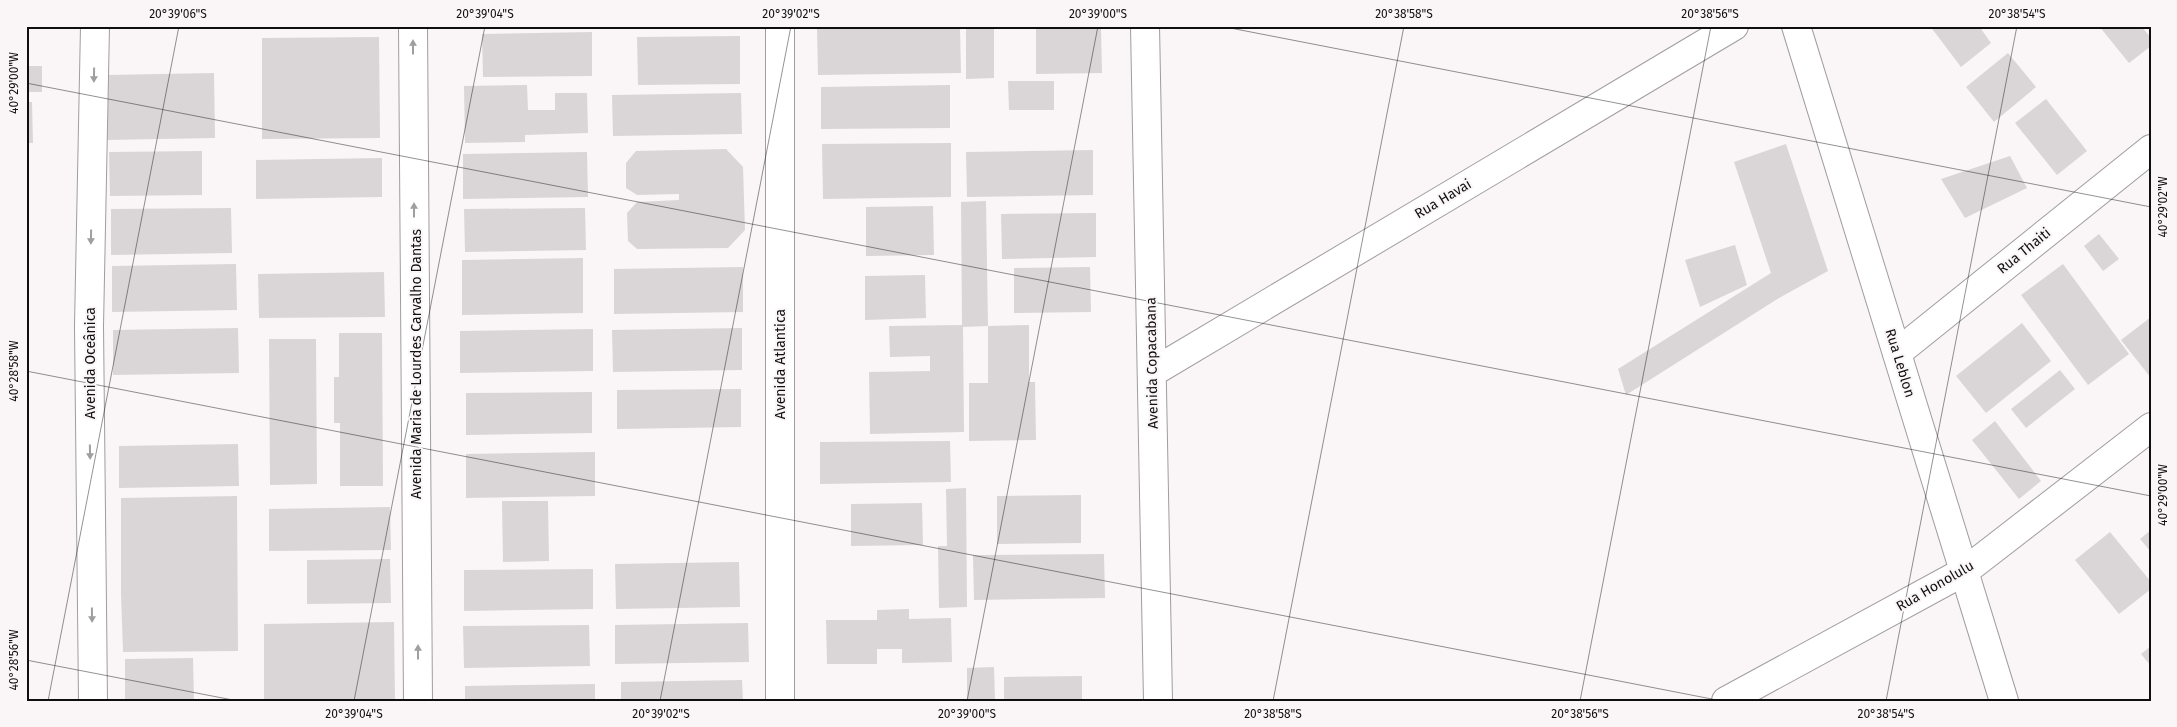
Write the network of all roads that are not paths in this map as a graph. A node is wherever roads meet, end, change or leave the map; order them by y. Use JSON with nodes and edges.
{"nodes":[{"id":1,"x":95,"y":26,"type":"edge"},
{"id":2,"x":413,"y":26,"type":"edge"},
{"id":3,"x":780,"y":26,"type":"edge"},
{"id":4,"x":1145,"y":26,"type":"edge"},
{"id":5,"x":1734,"y":26,"type":"edge"},
{"id":6,"x":1796,"y":26,"type":"edge"},
{"id":7,"x":2151,"y":149,"type":"edge"},
{"id":8,"x":1897,"y":353,"type":"junction"},
{"id":9,"x":1152,"y":372,"type":"junction"},
{"id":10,"x":2151,"y":427,"type":"edge"},
{"id":11,"x":1965,"y":571,"type":"junction"},
{"id":12,"x":93,"y":701,"type":"edge"},
{"id":13,"x":418,"y":701,"type":"edge"},
{"id":14,"x":780,"y":701,"type":"edge"},
{"id":15,"x":1158,"y":701,"type":"edge"},
{"id":16,"x":1726,"y":701,"type":"edge"},
{"id":17,"x":2004,"y":701,"type":"edge"}],
"edges":[{"from":1,"to":12,"type":"street","name":"Avenida Oceânica","one_way":true},
{"from":13,"to":2,"type":"street","name":"Avenida Maria de Lourdes Carvalho Dantas","one_way":true},
{"from":3,"to":14,"type":"street","name":"Avenida Atlantica"},
{"from":4,"to":9,"type":"street","name":"Avenida Copacabana"},
{"from":5,"to":9,"type":"street","name":"Rua Havai"},
{"from":6,"to":8,"type":"street","name":"Rua Leblon"},
{"from":7,"to":8,"type":"street","name":"Rua Thaiti"},
{"from":8,"to":11,"type":"street","name":"Rua Leblon"},
{"from":9,"to":15,"type":"street","name":"Avenida Copacabana"},
{"from":10,"to":11,"type":"street","name":"Rua Honolulu"},
{"from":11,"to":16,"type":"street","name":"Rua Honolulu"},
{"from":11,"to":17,"type":"street","name":"Rua Leblon"}]}
